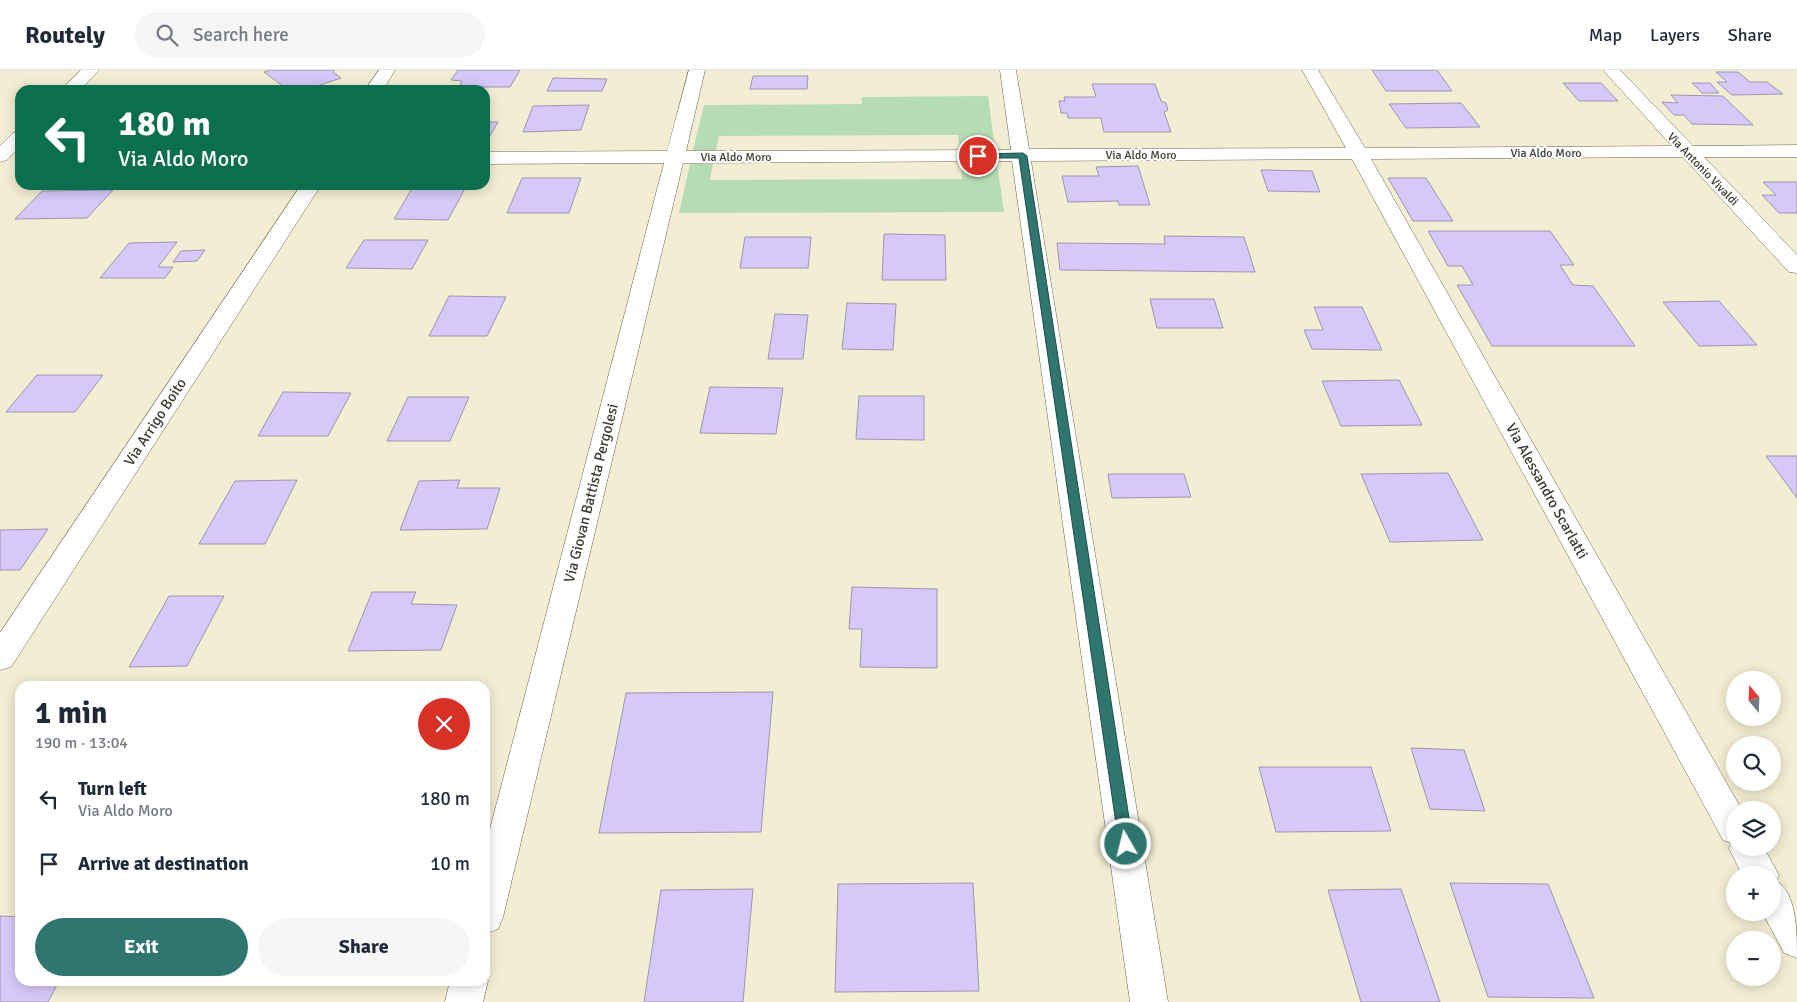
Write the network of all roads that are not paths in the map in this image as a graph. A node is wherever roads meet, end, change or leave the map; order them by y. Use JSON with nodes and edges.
{"nodes":[{"id":1,"x":91,"y":70,"type":"edge"},
{"id":2,"x":387,"y":70,"type":"edge"},
{"id":3,"x":697,"y":70,"type":"edge"},
{"id":4,"x":1008,"y":70,"type":"edge"},
{"id":5,"x":1310,"y":70,"type":"edge"},
{"id":6,"x":1611,"y":70,"type":"edge"},
{"id":7,"x":75,"y":85,"type":"edge"},
{"id":8,"x":377,"y":85,"type":"edge"},
{"id":9,"x":15,"y":142,"type":"edge"},
{"id":10,"x":1797,"y":151,"type":"edge"},
{"id":11,"x":1686,"y":152,"type":"junction"},
{"id":12,"x":1359,"y":154,"type":"junction"},
{"id":13,"x":1023,"y":156,"type":"junction"},
{"id":14,"x":0,"y":157,"type":"edge"},
{"id":15,"x":675,"y":157,"type":"junction"},
{"id":16,"x":15,"y":158,"type":"edge"},
{"id":17,"x":490,"y":158,"type":"edge"},
{"id":18,"x":307,"y":190,"type":"edge"},
{"id":19,"x":1797,"y":267,"type":"edge"},
{"id":20,"x":0,"y":658,"type":"edge"},
{"id":21,"x":1726,"y":813,"type":"edge"},
{"id":22,"x":490,"y":897,"type":"edge"},
{"id":23,"x":1781,"y":912,"type":"edge"},
{"id":24,"x":1797,"y":940,"type":"edge"},
{"id":25,"x":468,"y":986,"type":"edge"},
{"id":26,"x":464,"y":1002,"type":"edge"},
{"id":27,"x":1149,"y":1002,"type":"edge"}],
"edges":[{"from":1,"to":7,"type":"street"},
{"from":2,"to":8,"type":"street"},
{"from":3,"to":15,"type":"street","name":"Via Giovan Battista Pergolesi"},
{"from":4,"to":13,"type":"street"},
{"from":5,"to":12,"type":"street","name":"Via Alessandro Scarlatti"},
{"from":6,"to":11,"type":"street","name":"Via Antonio Vivaldi"},
{"from":9,"to":14,"type":"street"},
{"from":10,"to":11,"type":"street","name":"Via Aldo Moro"},
{"from":11,"to":12,"type":"street","name":"Via Aldo Moro"},
{"from":11,"to":19,"type":"street","name":"Via Antonio Vivaldi"},
{"from":12,"to":13,"type":"street","name":"Via Aldo Moro"},
{"from":12,"to":21,"type":"street","name":"Via Alessandro Scarlatti"},
{"from":13,"to":15,"type":"street","name":"Via Aldo Moro"},
{"from":13,"to":27,"type":"street"},
{"from":14,"to":16,"type":"street"},
{"from":15,"to":17,"type":"street","name":"Via Aldo Moro"},
{"from":15,"to":22,"type":"street","name":"Via Giovan Battista Pergolesi"},
{"from":18,"to":20,"type":"street","name":"Via Arrigo Boito"},
{"from":23,"to":24,"type":"street"},
{"from":25,"to":26,"type":"street"}]}
